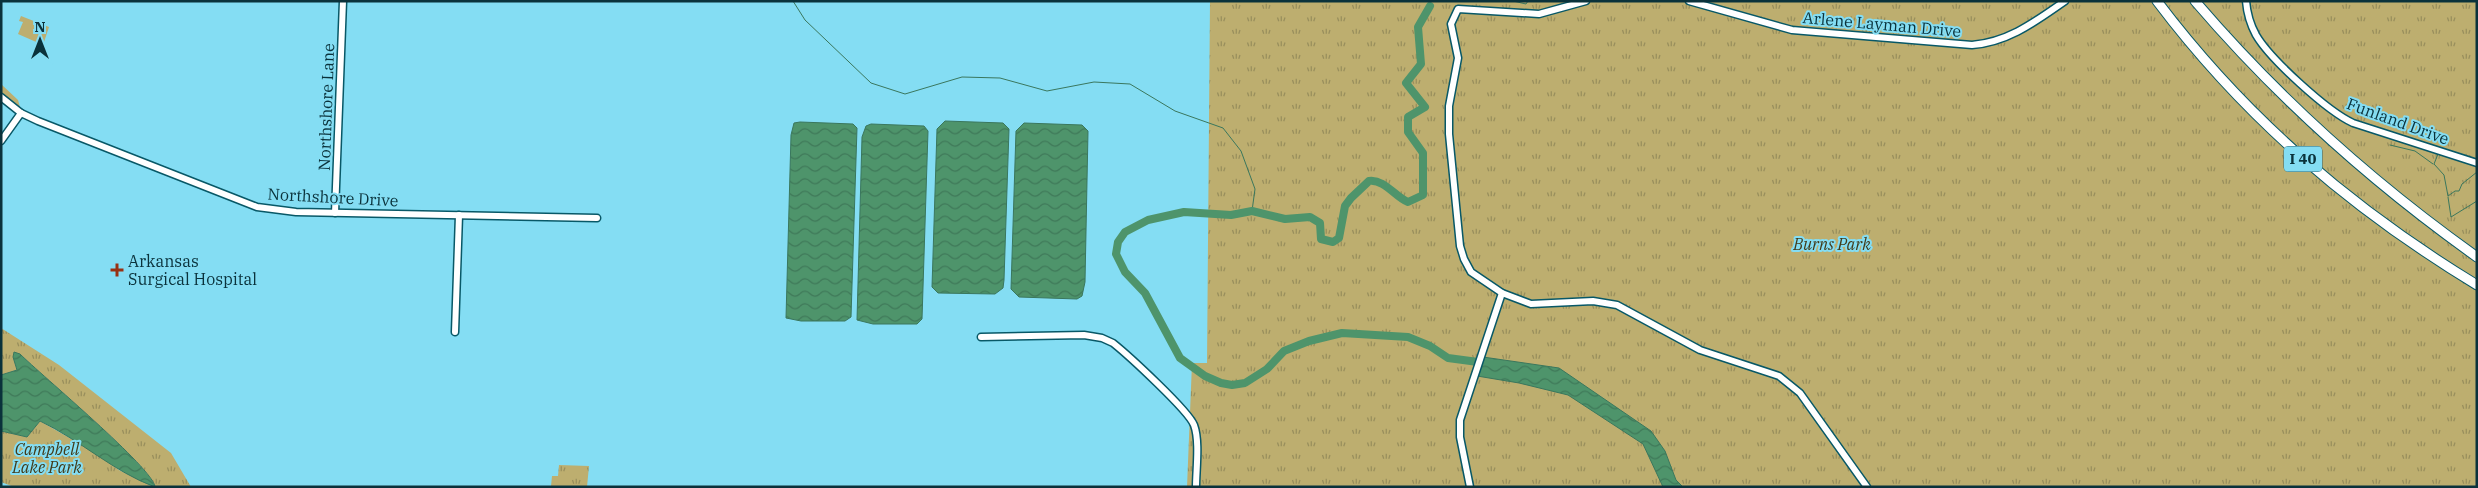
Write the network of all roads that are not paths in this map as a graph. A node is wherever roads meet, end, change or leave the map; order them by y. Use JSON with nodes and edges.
{"nodes":[{"id":1,"x":343,"y":1,"type":"edge"},
{"id":2,"x":1586,"y":1,"type":"edge"},
{"id":3,"x":1689,"y":1,"type":"edge"},
{"id":4,"x":2065,"y":1,"type":"edge"},
{"id":5,"x":2157,"y":1,"type":"edge"},
{"id":6,"x":2195,"y":1,"type":"edge"},
{"id":7,"x":2246,"y":1,"type":"edge"},
{"id":8,"x":1,"y":97,"type":"edge"},
{"id":9,"x":21,"y":113,"type":"junction"},
{"id":10,"x":1,"y":142,"type":"edge"},
{"id":11,"x":2477,"y":163,"type":"edge"},
{"id":12,"x":336,"y":213,"type":"junction"},
{"id":13,"x":459,"y":215,"type":"junction"},
{"id":14,"x":597,"y":218,"type":"dead end"},
{"id":15,"x":2477,"y":257,"type":"edge"},
{"id":16,"x":2477,"y":285,"type":"edge"},
{"id":17,"x":1502,"y":293,"type":"junction"},
{"id":18,"x":456,"y":332,"type":"dead end"},
{"id":19,"x":981,"y":337,"type":"dead end"},
{"id":20,"x":1196,"y":487,"type":"edge"},
{"id":21,"x":1470,"y":487,"type":"edge"},
{"id":22,"x":1867,"y":487,"type":"edge"}],
"edges":[{"from":1,"to":12,"type":"street","name":"Northshore Lane"},
{"from":2,"to":17,"type":"street"},
{"from":3,"to":4,"type":"street","name":"Arlene Layman Drive"},
{"from":5,"to":16,"type":"highway","number":"I 40"},
{"from":6,"to":15,"type":"highway","number":"I 40"},
{"from":7,"to":11,"type":"street","name":"Funland Drive"},
{"from":8,"to":9,"type":"street","name":"Northshore Drive"},
{"from":9,"to":10,"type":"street"},
{"from":9,"to":12,"type":"street","name":"Northshore Drive"},
{"from":12,"to":13,"type":"street","name":"Northshore Drive"},
{"from":13,"to":14,"type":"street","name":"Northshore Drive"},
{"from":13,"to":18,"type":"street"},
{"from":17,"to":21,"type":"street"},
{"from":17,"to":22,"type":"street"},
{"from":19,"to":20,"type":"street"}]}
